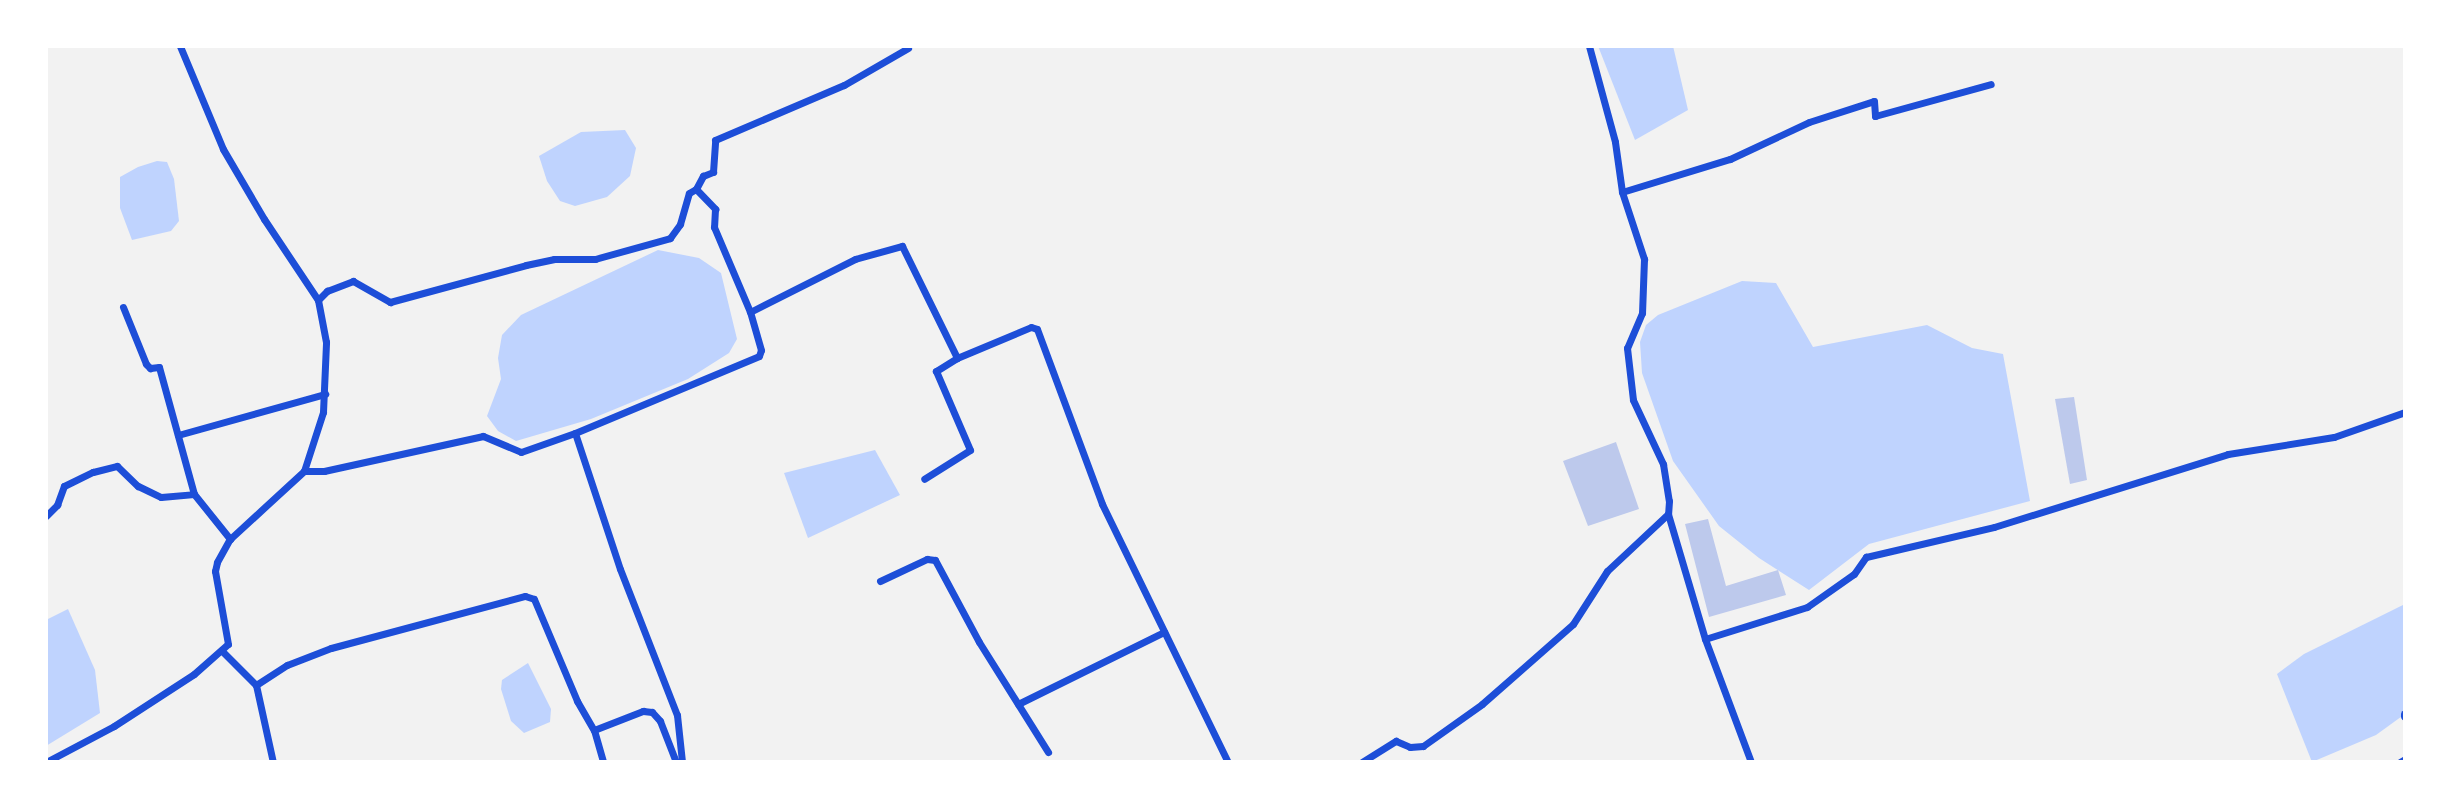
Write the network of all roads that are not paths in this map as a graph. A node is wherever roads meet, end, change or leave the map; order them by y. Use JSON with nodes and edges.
{"nodes":[{"id":1,"x":180,"y":46,"type":"edge"},
{"id":2,"x":1589,"y":46,"type":"edge"},
{"id":3,"x":908,"y":48,"type":"dead end"},
{"id":4,"x":1991,"y":84,"type":"dead end"},
{"id":5,"x":696,"y":189,"type":"junction"},
{"id":6,"x":1622,"y":192,"type":"junction"},
{"id":7,"x":318,"y":300,"type":"junction"},
{"id":8,"x":123,"y":307,"type":"dead end"},
{"id":9,"x":750,"y":312,"type":"junction"},
{"id":10,"x":957,"y":358,"type":"junction"},
{"id":11,"x":325,"y":394,"type":"junction"},
{"id":12,"x":2405,"y":412,"type":"edge"},
{"id":13,"x":575,"y":433,"type":"junction"},
{"id":14,"x":178,"y":435,"type":"junction"},
{"id":15,"x":304,"y":471,"type":"junction"},
{"id":16,"x":924,"y":479,"type":"dead end"},
{"id":17,"x":194,"y":494,"type":"junction"},
{"id":18,"x":1668,"y":514,"type":"junction"},
{"id":19,"x":46,"y":516,"type":"edge"},
{"id":20,"x":230,"y":539,"type":"junction"},
{"id":21,"x":880,"y":581,"type":"dead end"},
{"id":22,"x":1164,"y":632,"type":"junction"},
{"id":23,"x":1705,"y":639,"type":"junction"},
{"id":24,"x":222,"y":651,"type":"junction"},
{"id":25,"x":256,"y":685,"type":"junction"},
{"id":26,"x":1018,"y":704,"type":"junction"},
{"id":27,"x":594,"y":730,"type":"junction"},
{"id":28,"x":1048,"y":752,"type":"dead end"},
{"id":29,"x":46,"y":762,"type":"edge"},
{"id":30,"x":273,"y":762,"type":"edge"},
{"id":31,"x":603,"y":762,"type":"edge"},
{"id":32,"x":676,"y":762,"type":"edge"},
{"id":33,"x":682,"y":762,"type":"edge"},
{"id":34,"x":1228,"y":762,"type":"edge"},
{"id":35,"x":1362,"y":762,"type":"edge"},
{"id":36,"x":1751,"y":762,"type":"edge"}],
"edges":[{"from":1,"to":7,"type":"street"},
{"from":2,"to":6,"type":"street"},
{"from":3,"to":5,"type":"street"},
{"from":4,"to":6,"type":"street"},
{"from":5,"to":7,"type":"street"},
{"from":5,"to":9,"type":"street"},
{"from":6,"to":18,"type":"street"},
{"from":7,"to":11,"type":"street"},
{"from":8,"to":14,"type":"street"},
{"from":9,"to":10,"type":"street"},
{"from":9,"to":13,"type":"street"},
{"from":10,"to":16,"type":"street"},
{"from":10,"to":22,"type":"street"},
{"from":11,"to":14,"type":"street"},
{"from":11,"to":15,"type":"street"},
{"from":12,"to":23,"type":"street"},
{"from":13,"to":15,"type":"street"},
{"from":13,"to":33,"type":"street"},
{"from":14,"to":17,"type":"street"},
{"from":15,"to":20,"type":"street"},
{"from":17,"to":19,"type":"street"},
{"from":17,"to":20,"type":"street"},
{"from":18,"to":23,"type":"street"},
{"from":18,"to":35,"type":"street"},
{"from":20,"to":24,"type":"street"},
{"from":21,"to":26,"type":"street"},
{"from":22,"to":26,"type":"street"},
{"from":22,"to":34,"type":"street"},
{"from":23,"to":36,"type":"street"},
{"from":24,"to":25,"type":"street"},
{"from":24,"to":29,"type":"street"},
{"from":25,"to":27,"type":"street"},
{"from":25,"to":30,"type":"street"},
{"from":26,"to":28,"type":"street"},
{"from":27,"to":31,"type":"street"},
{"from":27,"to":32,"type":"street"}]}
